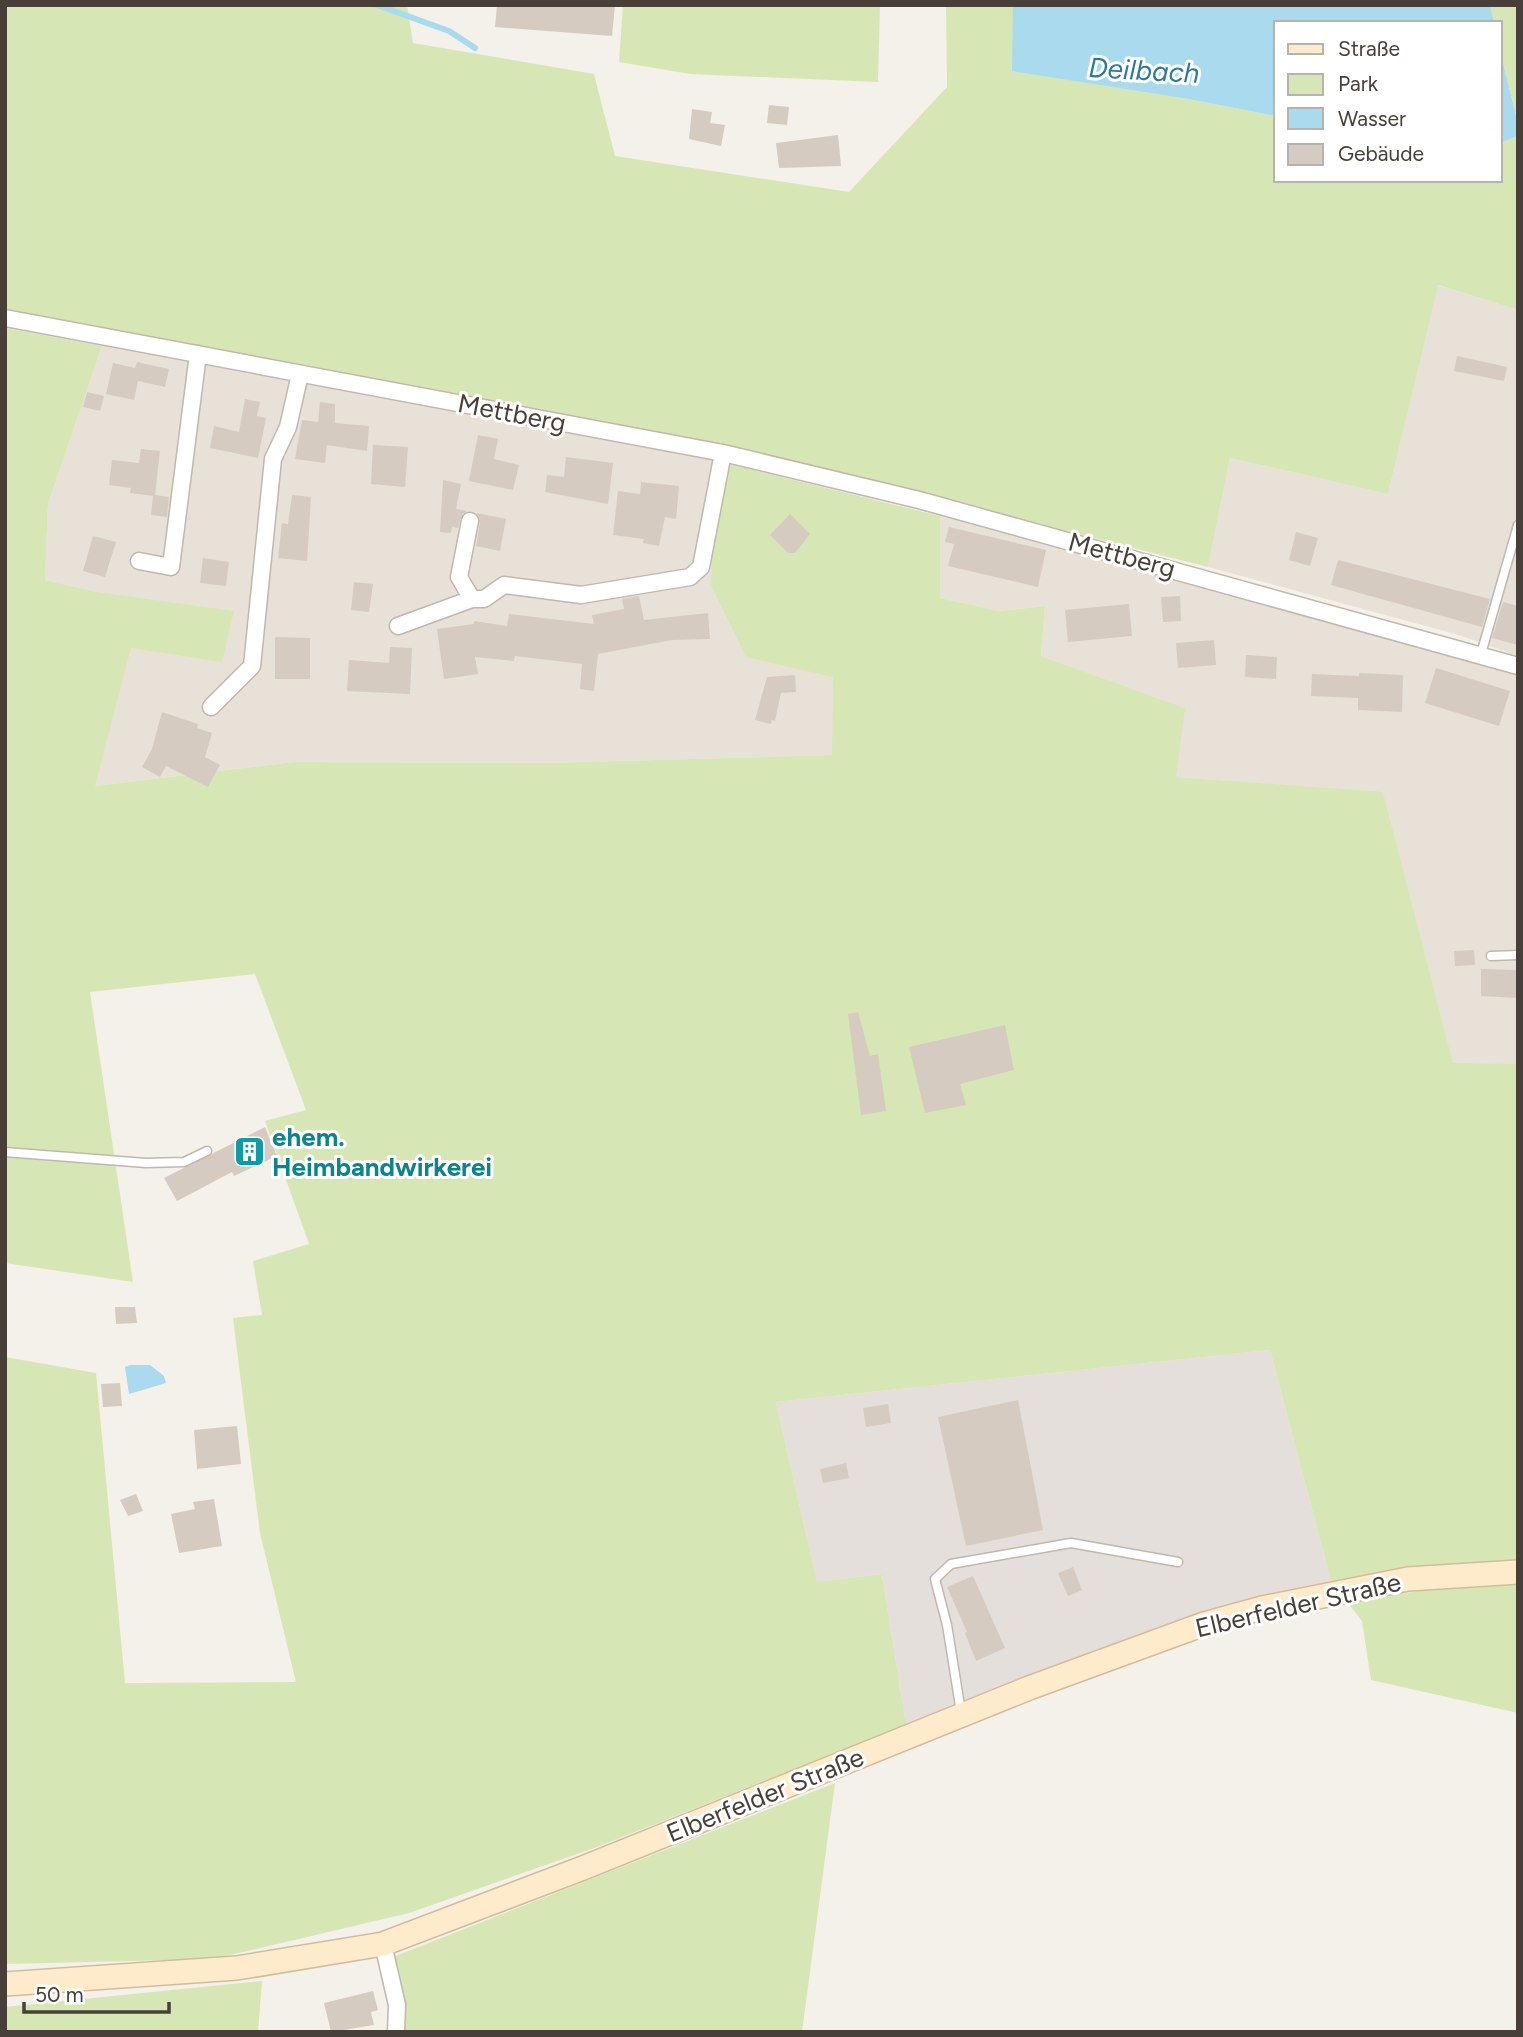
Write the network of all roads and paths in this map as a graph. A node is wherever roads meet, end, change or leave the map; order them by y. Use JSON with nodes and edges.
{"nodes":[{"id":1,"x":5,"y":318,"type":"edge"},
{"id":2,"x":198,"y":354,"type":"junction"},
{"id":3,"x":300,"y":374,"type":"junction"},
{"id":4,"x":723,"y":453,"type":"junction"},
{"id":5,"x":470,"y":521,"type":"dead end"},
{"id":6,"x":1518,"y":525,"type":"edge"},
{"id":7,"x":139,"y":561,"type":"dead end"},
{"id":8,"x":472,"y":598,"type":"junction"},
{"id":9,"x":398,"y":625,"type":"dead end"},
{"id":10,"x":1481,"y":654,"type":"junction"},
{"id":11,"x":1518,"y":666,"type":"edge"},
{"id":12,"x":211,"y":706,"type":"dead end"},
{"id":13,"x":1491,"y":956,"type":"dead end"},
{"id":14,"x":1518,"y":956,"type":"edge"},
{"id":15,"x":207,"y":1151,"type":"dead end"},
{"id":16,"x":5,"y":1152,"type":"edge"},
{"id":17,"x":1178,"y":1562,"type":"dead end"},
{"id":18,"x":1518,"y":1572,"type":"edge"},
{"id":19,"x":962,"y":1715,"type":"junction"},
{"id":20,"x":383,"y":1944,"type":"junction"},
{"id":21,"x":5,"y":1983,"type":"edge"},
{"id":22,"x":396,"y":2032,"type":"edge"}],
"edges":[{"from":1,"to":2,"type":"street","name":"Mettberg"},
{"from":2,"to":3,"type":"street","name":"Mettberg"},
{"from":2,"to":7,"type":"street"},
{"from":3,"to":4,"type":"street","name":"Mettberg"},
{"from":3,"to":12,"type":"street"},
{"from":4,"to":8,"type":"street"},
{"from":4,"to":10,"type":"street","name":"Mettberg"},
{"from":5,"to":8,"type":"street"},
{"from":6,"to":10,"type":"lane"},
{"from":8,"to":9,"type":"street"},
{"from":10,"to":11,"type":"street","name":"Mettberg"},
{"from":13,"to":14,"type":"lane"},
{"from":15,"to":16,"type":"lane"},
{"from":17,"to":19,"type":"lane"},
{"from":18,"to":19,"type":"main road","name":"Elberfelder Straße"},
{"from":19,"to":20,"type":"main road","name":"Elberfelder Straße"},
{"from":20,"to":21,"type":"main road","name":"Elberfelder Straße"},
{"from":20,"to":22,"type":"street"}]}
